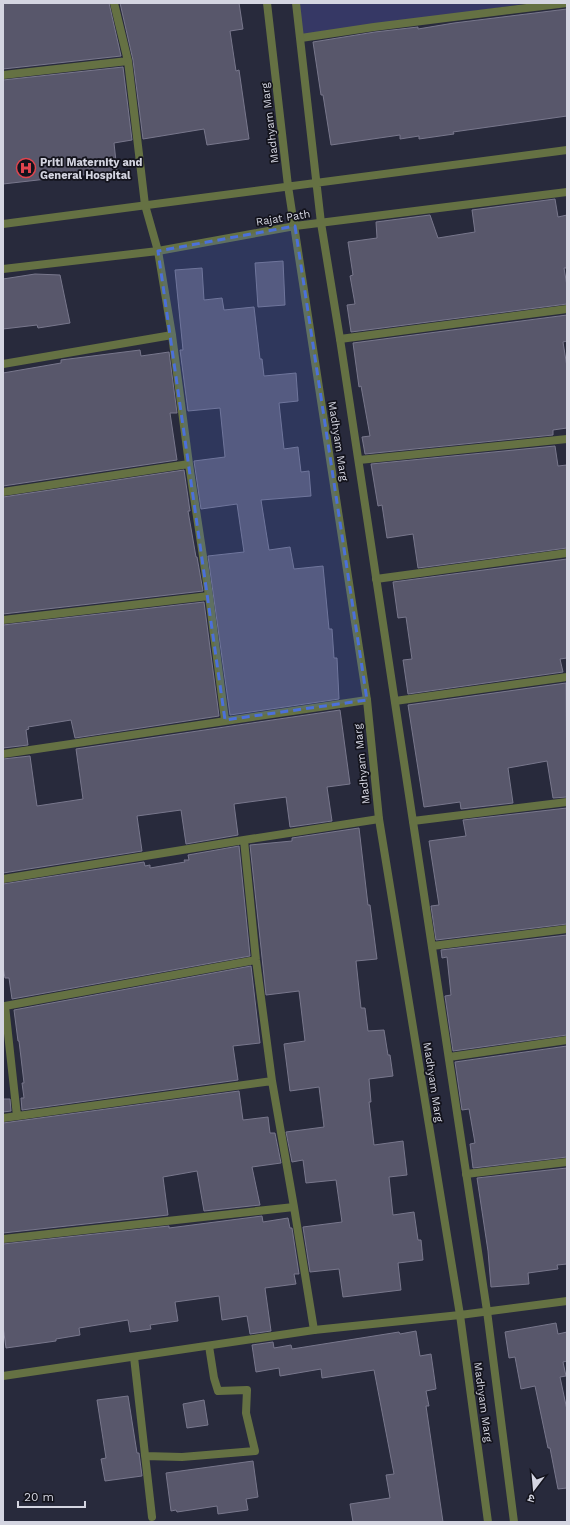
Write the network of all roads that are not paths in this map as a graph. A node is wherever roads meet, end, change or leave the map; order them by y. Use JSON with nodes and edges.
{"nodes":[{"id":1,"x":114,"y":3,"type":"edge"},
{"id":2,"x":267,"y":3,"type":"edge"},
{"id":3,"x":296,"y":3,"type":"edge"},
{"id":4,"x":567,"y":3,"type":"edge"},
{"id":5,"x":301,"y":38,"type":"junction"},
{"id":6,"x":128,"y":61,"type":"junction"},
{"id":7,"x":3,"y":75,"type":"edge"},
{"id":8,"x":567,"y":150,"type":"edge"},
{"id":9,"x":317,"y":182,"type":"junction"},
{"id":10,"x":288,"y":186,"type":"junction"},
{"id":11,"x":567,"y":192,"type":"edge"},
{"id":12,"x":145,"y":205,"type":"junction"},
{"id":13,"x":321,"y":223,"type":"junction"},
{"id":14,"x":3,"y":224,"type":"edge"},
{"id":15,"x":294,"y":226,"type":"junction"},
{"id":16,"x":158,"y":251,"type":"junction"},
{"id":17,"x":3,"y":269,"type":"edge"},
{"id":18,"x":567,"y":309,"type":"edge"},
{"id":19,"x":172,"y":335,"type":"junction"},
{"id":20,"x":340,"y":339,"type":"junction"},
{"id":21,"x":3,"y":364,"type":"edge"},
{"id":22,"x":567,"y":439,"type":"edge"},
{"id":23,"x":358,"y":460,"type":"junction"},
{"id":24,"x":188,"y":464,"type":"junction"},
{"id":25,"x":3,"y":492,"type":"edge"},
{"id":26,"x":567,"y":553,"type":"edge"},
{"id":27,"x":376,"y":579,"type":"junction"},
{"id":28,"x":209,"y":596,"type":"junction"},
{"id":29,"x":3,"y":620,"type":"edge"},
{"id":30,"x":567,"y":677,"type":"edge"},
{"id":31,"x":367,"y":700,"type":"junction"},
{"id":32,"x":395,"y":701,"type":"junction"},
{"id":33,"x":226,"y":720,"type":"junction"},
{"id":34,"x":3,"y":754,"type":"edge"},
{"id":35,"x":567,"y":802,"type":"edge"},
{"id":36,"x":379,"y":819,"type":"junction"},
{"id":37,"x":413,"y":821,"type":"junction"},
{"id":38,"x":244,"y":840,"type":"junction"},
{"id":39,"x":3,"y":879,"type":"edge"},
{"id":40,"x":567,"y":929,"type":"edge"},
{"id":41,"x":432,"y":946,"type":"junction"},
{"id":42,"x":256,"y":960,"type":"junction"},
{"id":43,"x":567,"y":1040,"type":"edge"},
{"id":44,"x":449,"y":1057,"type":"junction"},
{"id":45,"x":272,"y":1081,"type":"junction"},
{"id":46,"x":17,"y":1116,"type":"junction"},
{"id":47,"x":3,"y":1118,"type":"edge"},
{"id":48,"x":567,"y":1162,"type":"edge"},
{"id":49,"x":466,"y":1174,"type":"junction"},
{"id":50,"x":294,"y":1207,"type":"junction"},
{"id":51,"x":3,"y":1239,"type":"edge"},
{"id":52,"x":567,"y":1301,"type":"edge"},
{"id":53,"x":487,"y":1311,"type":"junction"},
{"id":54,"x":460,"y":1315,"type":"junction"},
{"id":55,"x":314,"y":1330,"type":"junction"},
{"id":56,"x":209,"y":1346,"type":"junction"},
{"id":57,"x":134,"y":1357,"type":"junction"},
{"id":58,"x":3,"y":1376,"type":"edge"},
{"id":59,"x":145,"y":1456,"type":"junction"},
{"id":60,"x":152,"y":1517,"type":"dead end"},
{"id":61,"x":488,"y":1522,"type":"edge"},
{"id":62,"x":514,"y":1522,"type":"edge"}],
"edges":[{"from":1,"to":6,"type":"street"},
{"from":2,"to":10,"type":"street","name":"Madhyam Marg"},
{"from":3,"to":5,"type":"street","name":"Madhyam Marg"},
{"from":4,"to":5,"type":"street"},
{"from":5,"to":9,"type":"street","name":"Madhyam Marg"},
{"from":6,"to":7,"type":"street"},
{"from":6,"to":12,"type":"street"},
{"from":8,"to":9,"type":"street"},
{"from":9,"to":10,"type":"street"},
{"from":9,"to":13,"type":"street","name":"Madhyam Marg"},
{"from":10,"to":12,"type":"street"},
{"from":10,"to":15,"type":"street","name":"Madhyam Marg"},
{"from":11,"to":13,"type":"street","name":"Rajat Path"},
{"from":12,"to":14,"type":"street"},
{"from":12,"to":16,"type":"street"},
{"from":13,"to":15,"type":"street","name":"Rajat Path"},
{"from":13,"to":20,"type":"street","name":"Madhyam Marg"},
{"from":15,"to":16,"type":"street","name":"Rajat Path"},
{"from":15,"to":31,"type":"street","name":"Madhyam Marg"},
{"from":16,"to":17,"type":"street","name":"Rajat Path"},
{"from":16,"to":19,"type":"street"},
{"from":18,"to":20,"type":"street"},
{"from":19,"to":21,"type":"street"},
{"from":19,"to":24,"type":"street"},
{"from":20,"to":23,"type":"street","name":"Madhyam Marg"},
{"from":22,"to":23,"type":"street"},
{"from":23,"to":27,"type":"street","name":"Madhyam Marg"},
{"from":24,"to":25,"type":"street"},
{"from":24,"to":28,"type":"street"},
{"from":26,"to":27,"type":"street"},
{"from":27,"to":32,"type":"street","name":"Madhyam Marg"},
{"from":28,"to":29,"type":"street"},
{"from":28,"to":33,"type":"street"},
{"from":30,"to":32,"type":"street"},
{"from":31,"to":33,"type":"street"},
{"from":31,"to":36,"type":"street","name":"Madhyam Marg"},
{"from":32,"to":37,"type":"street","name":"Madhyam Marg"},
{"from":33,"to":34,"type":"street"},
{"from":35,"to":37,"type":"street"},
{"from":36,"to":38,"type":"street"},
{"from":36,"to":54,"type":"street","name":"Madhyam Marg"},
{"from":37,"to":41,"type":"street","name":"Madhyam Marg"},
{"from":38,"to":39,"type":"street"},
{"from":38,"to":42,"type":"street"},
{"from":40,"to":41,"type":"street"},
{"from":41,"to":44,"type":"street","name":"Madhyam Marg"},
{"from":42,"to":45,"type":"street"},
{"from":42,"to":46,"type":"street"},
{"from":43,"to":44,"type":"street"},
{"from":44,"to":49,"type":"street","name":"Madhyam Marg"},
{"from":45,"to":46,"type":"street"},
{"from":45,"to":50,"type":"street"},
{"from":46,"to":47,"type":"street"},
{"from":48,"to":49,"type":"street"},
{"from":49,"to":53,"type":"street","name":"Madhyam Marg"},
{"from":50,"to":51,"type":"street"},
{"from":50,"to":55,"type":"street"},
{"from":52,"to":53,"type":"street"},
{"from":53,"to":54,"type":"street"},
{"from":53,"to":62,"type":"street","name":"Madhyam Marg"},
{"from":54,"to":55,"type":"street"},
{"from":54,"to":61,"type":"street","name":"Madhyam Marg"},
{"from":55,"to":56,"type":"street"},
{"from":56,"to":57,"type":"street"},
{"from":56,"to":59,"type":"street"},
{"from":57,"to":58,"type":"street"},
{"from":57,"to":59,"type":"street"},
{"from":59,"to":60,"type":"street"}]}
